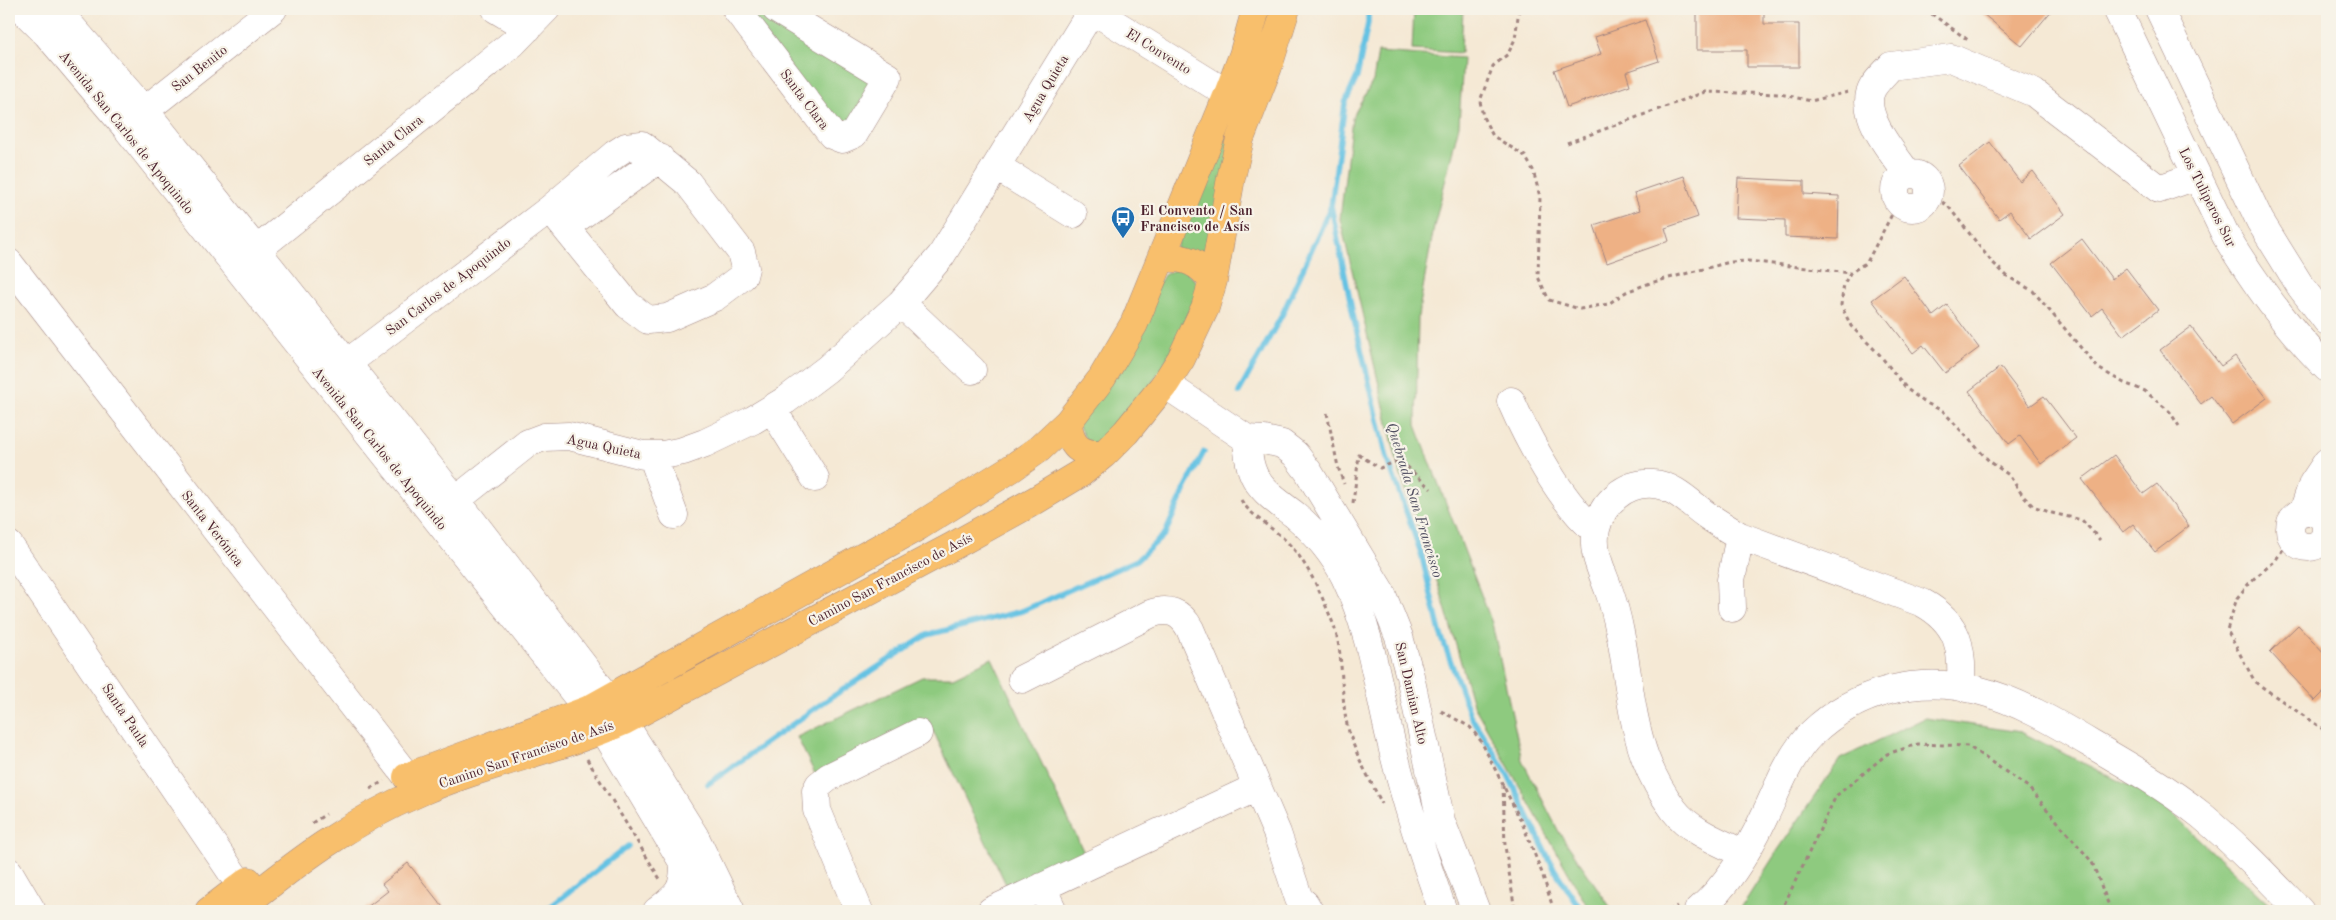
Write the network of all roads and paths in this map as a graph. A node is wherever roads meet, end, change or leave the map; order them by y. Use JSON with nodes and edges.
{"nodes":[{"id":1,"x":22,"y":9,"type":"edge"},
{"id":2,"x":56,"y":9,"type":"edge"},
{"id":3,"x":273,"y":9,"type":"edge"},
{"id":4,"x":496,"y":9,"type":"edge"},
{"id":5,"x":546,"y":9,"type":"edge"},
{"id":6,"x":736,"y":9,"type":"edge"},
{"id":7,"x":776,"y":9,"type":"edge"},
{"id":8,"x":1092,"y":9,"type":"edge"},
{"id":9,"x":1256,"y":9,"type":"edge"},
{"id":10,"x":1286,"y":9,"type":"edge"},
{"id":11,"x":1519,"y":9,"type":"edge"},
{"id":12,"x":2117,"y":9,"type":"edge"},
{"id":13,"x":2159,"y":9,"type":"edge"},
{"id":14,"x":528,"y":28,"type":"junction"},
{"id":15,"x":1872,"y":88,"type":"junction"},
{"id":16,"x":1228,"y":94,"type":"junction"},
{"id":17,"x":135,"y":119,"type":"junction"},
{"id":18,"x":1567,"y":143,"type":"dead end"},
{"id":19,"x":997,"y":167,"type":"junction"},
{"id":20,"x":1908,"y":174,"type":"junction"},
{"id":21,"x":2196,"y":176,"type":"junction"},
{"id":22,"x":2244,"y":186,"type":"junction"},
{"id":23,"x":1929,"y":194,"type":"junction"},
{"id":24,"x":1899,"y":201,"type":"junction"},
{"id":25,"x":2210,"y":207,"type":"junction"},
{"id":26,"x":1073,"y":214,"type":"dead end"},
{"id":27,"x":558,"y":218,"type":"junction"},
{"id":28,"x":246,"y":258,"type":"junction"},
{"id":29,"x":1161,"y":258,"type":"junction"},
{"id":30,"x":9,"y":263,"type":"edge"},
{"id":31,"x":1850,"y":273,"type":"junction"},
{"id":32,"x":1214,"y":281,"type":"junction"},
{"id":33,"x":901,"y":303,"type":"junction"},
{"id":34,"x":2327,"y":320,"type":"edge"},
{"id":35,"x":346,"y":364,"type":"junction"},
{"id":36,"x":2327,"y":368,"type":"edge"},
{"id":37,"x":972,"y":370,"type":"dead end"},
{"id":38,"x":1165,"y":384,"type":"junction"},
{"id":39,"x":1511,"y":401,"type":"dead end"},
{"id":40,"x":772,"y":409,"type":"junction"},
{"id":41,"x":1327,"y":412,"type":"dead end"},
{"id":42,"x":1068,"y":422,"type":"junction"},
{"id":43,"x":2179,"y":426,"type":"dead end"},
{"id":44,"x":1247,"y":439,"type":"junction"},
{"id":45,"x":1104,"y":454,"type":"junction"},
{"id":46,"x":652,"y":455,"type":"junction"},
{"id":47,"x":1303,"y":462,"type":"junction"},
{"id":48,"x":2327,"y":462,"type":"edge"},
{"id":49,"x":1385,"y":465,"type":"dead end"},
{"id":50,"x":815,"y":478,"type":"dead end"},
{"id":51,"x":1346,"y":489,"type":"dead end"},
{"id":52,"x":1431,"y":489,"type":"dead end"},
{"id":53,"x":1269,"y":493,"type":"junction"},
{"id":54,"x":1349,"y":497,"type":"dead end"},
{"id":55,"x":1240,"y":499,"type":"dead end"},
{"id":56,"x":456,"y":500,"type":"junction"},
{"id":57,"x":1356,"y":512,"type":"dead end"},
{"id":58,"x":674,"y":515,"type":"dead end"},
{"id":59,"x":1595,"y":530,"type":"junction"},
{"id":60,"x":1740,"y":536,"type":"junction"},
{"id":61,"x":2292,"y":536,"type":"joint"},
{"id":62,"x":2100,"y":540,"type":"dead end"},
{"id":63,"x":9,"y":545,"type":"edge"},
{"id":64,"x":884,"y":546,"type":"junction"},
{"id":65,"x":903,"y":572,"type":"junction"},
{"id":66,"x":1732,"y":608,"type":"dead end"},
{"id":67,"x":1022,"y":679,"type":"dead end"},
{"id":68,"x":1961,"y":687,"type":"junction"},
{"id":69,"x":1436,"y":707,"type":"dead end"},
{"id":70,"x":606,"y":715,"type":"junction"},
{"id":71,"x":2327,"y":732,"type":"edge"},
{"id":72,"x":918,"y":733,"type":"dead end"},
{"id":73,"x":580,"y":762,"type":"dead end"},
{"id":74,"x":1503,"y":783,"type":"junction"},
{"id":75,"x":413,"y":784,"type":"junction"},
{"id":76,"x":1257,"y":787,"type":"junction"},
{"id":77,"x":1386,"y":810,"type":"dead end"},
{"id":78,"x":1744,"y":854,"type":"junction"},
{"id":79,"x":684,"y":864,"type":"junction"},
{"id":80,"x":9,"y":872,"type":"edge"},
{"id":81,"x":239,"y":898,"type":"edge"},
{"id":82,"x":1048,"y":899,"type":"edge"},
{"id":83,"x":664,"y":906,"type":"edge"},
{"id":84,"x":1690,"y":906,"type":"edge"},
{"id":85,"x":1296,"y":907,"type":"edge"},
{"id":86,"x":32,"y":911,"type":"edge"},
{"id":87,"x":209,"y":911,"type":"edge"},
{"id":88,"x":702,"y":911,"type":"edge"},
{"id":89,"x":731,"y":911,"type":"edge"},
{"id":90,"x":859,"y":911,"type":"edge"},
{"id":91,"x":991,"y":911,"type":"edge"},
{"id":92,"x":1443,"y":911,"type":"edge"},
{"id":93,"x":1476,"y":911,"type":"edge"},
{"id":94,"x":1515,"y":911,"type":"edge"},
{"id":95,"x":1554,"y":911,"type":"edge"},
{"id":96,"x":1669,"y":911,"type":"edge"},
{"id":97,"x":1781,"y":911,"type":"edge"},
{"id":98,"x":2111,"y":911,"type":"edge"},
{"id":99,"x":2300,"y":911,"type":"edge"}],
"edges":[{"from":1,"to":17,"type":"street","name":"Avenida San Carlos de Apoquindo"},
{"from":2,"to":17,"type":"street","name":"Avenida San Carlos de Apoquindo"},
{"from":3,"to":17,"type":"street","name":"San Benito"},
{"from":4,"to":14,"type":"street"},
{"from":5,"to":14,"type":"street","name":"Santa Clara"},
{"from":6,"to":7,"type":"street","name":"Santa Clara"},
{"from":8,"to":16,"type":"street","name":"El Convento"},
{"from":8,"to":19,"type":"street","name":"Agua Quieta"},
{"from":9,"to":16,"type":"main road","name":"Camino San Francisco de Asís"},
{"from":10,"to":32,"type":"main road","name":"Camino San Francisco de Asís"},
{"from":11,"to":31,"type":"path"},
{"from":12,"to":21,"type":"street","name":"Los Tuliperos Sur"},
{"from":13,"to":22,"type":"street"},
{"from":14,"to":28,"type":"street","name":"Santa Clara"},
{"from":15,"to":18,"type":"path"},
{"from":15,"to":20,"type":"street"},
{"from":15,"to":21,"type":"street"},
{"from":16,"to":29,"type":"main road","name":"Camino San Francisco de Asís"},
{"from":17,"to":28,"type":"street","name":"Avenida San Carlos de Apoquindo"},
{"from":19,"to":26,"type":"street"},
{"from":19,"to":33,"type":"street","name":"Agua Quieta"},
{"from":20,"to":23,"type":"street"},
{"from":20,"to":24,"type":"street"},
{"from":21,"to":25,"type":"street","name":"Los Tuliperos Sur"},
{"from":22,"to":25,"type":"street"},
{"from":22,"to":34,"type":"street"},
{"from":23,"to":24,"type":"street"},
{"from":23,"to":43,"type":"path"},
{"from":24,"to":31,"type":"path"},
{"from":25,"to":36,"type":"street","name":"Los Tuliperos Sur"},
{"from":27,"to":27,"type":"street","name":"San Carlos de Apoquindo"},
{"from":27,"to":35,"type":"street","name":"San Carlos de Apoquindo"},
{"from":28,"to":35,"type":"street","name":"Avenida San Carlos de Apoquindo"},
{"from":28,"to":70,"type":"street","name":"Avenida San Carlos de Apoquindo"},
{"from":29,"to":32,"type":"main road"},
{"from":29,"to":42,"type":"main road","name":"Camino San Francisco de Asís"},
{"from":30,"to":75,"type":"street","name":"Santa Verónica"},
{"from":31,"to":62,"type":"path"},
{"from":32,"to":38,"type":"main road","name":"Camino San Francisco de Asís"},
{"from":33,"to":37,"type":"street"},
{"from":33,"to":40,"type":"street","name":"Agua Quieta"},
{"from":35,"to":56,"type":"street","name":"Avenida San Carlos de Apoquindo"},
{"from":38,"to":44,"type":"street","name":"San Damian Alto"},
{"from":38,"to":45,"type":"main road","name":"Camino San Francisco de Asís"},
{"from":39,"to":59,"type":"street"},
{"from":40,"to":46,"type":"street","name":"Agua Quieta"},
{"from":40,"to":50,"type":"street"},
{"from":41,"to":51,"type":"path"},
{"from":42,"to":45,"type":"main road"},
{"from":42,"to":64,"type":"main road","name":"Camino San Francisco de Asís"},
{"from":44,"to":47,"type":"street","name":"San Damian Alto"},
{"from":44,"to":53,"type":"street"},
{"from":45,"to":65,"type":"main road","name":"Camino San Francisco de Asís"},
{"from":46,"to":56,"type":"street","name":"Agua Quieta"},
{"from":46,"to":58,"type":"street","name":"Agua Quieta"},
{"from":47,"to":53,"type":"street"},
{"from":47,"to":93,"type":"street","name":"San Damian Alto"},
{"from":48,"to":61,"type":"street"},
{"from":49,"to":52,"type":"path"},
{"from":53,"to":92,"type":"street"},
{"from":54,"to":57,"type":"path"},
{"from":55,"to":77,"type":"path"},
{"from":56,"to":70,"type":"street","name":"Avenida San Carlos de Apoquindo"},
{"from":59,"to":60,"type":"street"},
{"from":59,"to":78,"type":"street"},
{"from":60,"to":66,"type":"street"},
{"from":60,"to":68,"type":"street"},
{"from":61,"to":71,"type":"path"},
{"from":63,"to":81,"type":"street","name":"Santa Paula"},
{"from":64,"to":65,"type":"main road"},
{"from":64,"to":70,"type":"main road","name":"Camino San Francisco de Asís"},
{"from":65,"to":70,"type":"main road","name":"Camino San Francisco de Asís"},
{"from":67,"to":76,"type":"street"},
{"from":68,"to":78,"type":"street"},
{"from":68,"to":99,"type":"street"},
{"from":69,"to":74,"type":"path"},
{"from":70,"to":75,"type":"main road","name":"Camino San Francisco de Asís"},
{"from":70,"to":79,"type":"street","name":"Avenida San Carlos de Apoquindo"},
{"from":70,"to":89,"type":"street","name":"Avenida San Carlos de Apoquindo"},
{"from":72,"to":90,"type":"street"},
{"from":73,"to":83,"type":"path"},
{"from":74,"to":94,"type":"path"},
{"from":74,"to":95,"type":"path"},
{"from":75,"to":81,"type":"main road","name":"Camino San Francisco de Asís"},
{"from":76,"to":82,"type":"street"},
{"from":76,"to":85,"type":"street"},
{"from":78,"to":84,"type":"street"},
{"from":79,"to":83,"type":"street"},
{"from":79,"to":88,"type":"street","name":"Avenida San Carlos de Apoquindo"},
{"from":80,"to":86,"type":"street"},
{"from":81,"to":87,"type":"main road","name":"Camino San Francisco de Asís"},
{"from":82,"to":91,"type":"street"},
{"from":84,"to":96,"type":"path"},
{"from":97,"to":98,"type":"path"}]}
